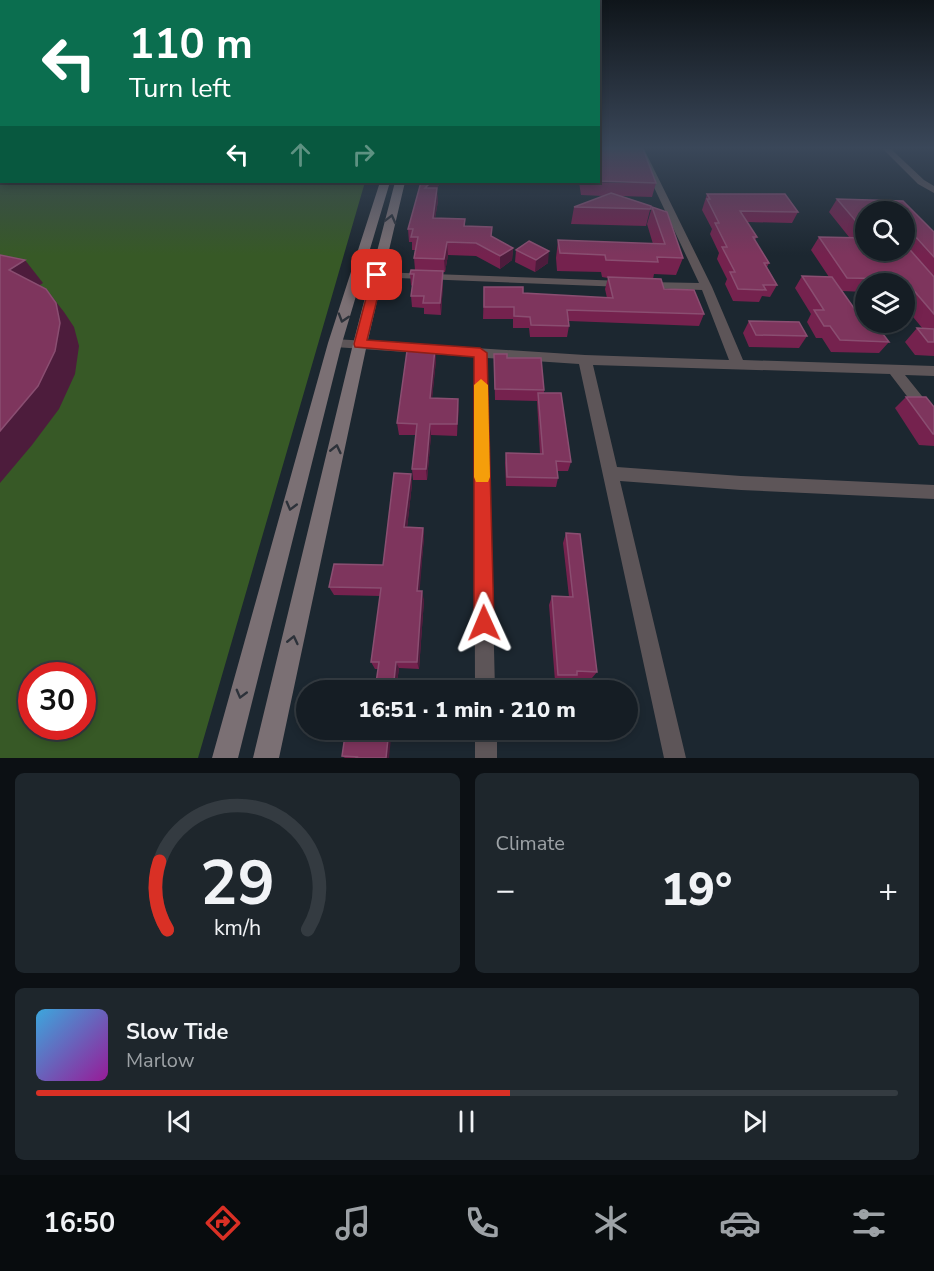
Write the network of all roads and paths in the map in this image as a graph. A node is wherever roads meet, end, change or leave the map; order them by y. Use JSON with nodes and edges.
{"nodes":[{"id":1,"x":384,"y":184,"type":"edge"},
{"id":2,"x":399,"y":184,"type":"edge"},
{"id":3,"x":657,"y":184,"type":"edge"},
{"id":4,"x":377,"y":275,"type":"junction"},
{"id":5,"x":706,"y":287,"type":"junction"},
{"id":6,"x":335,"y":343,"type":"junction"},
{"id":7,"x":360,"y":344,"type":"junction"},
{"id":8,"x":480,"y":353,"type":"junction"},
{"id":9,"x":585,"y":360,"type":"junction"},
{"id":10,"x":738,"y":365,"type":"junction"},
{"id":11,"x":894,"y":370,"type":"junction"},
{"id":12,"x":934,"y":371,"type":"edge"},
{"id":13,"x":934,"y":421,"type":"edge"},
{"id":14,"x":611,"y":473,"type":"junction"},
{"id":15,"x":934,"y":492,"type":"edge"},
{"id":16,"x":485,"y":680,"type":"edge"},
{"id":17,"x":486,"y":740,"type":"edge"},
{"id":18,"x":225,"y":758,"type":"edge"},
{"id":19,"x":266,"y":758,"type":"edge"},
{"id":20,"x":486,"y":758,"type":"edge"},
{"id":21,"x":675,"y":758,"type":"edge"}],
"edges":[{"from":1,"to":6,"type":"street","one_way":true},
{"from":4,"to":2,"type":"street","one_way":true},
{"from":3,"to":5,"type":"street"},
{"from":4,"to":5,"type":"street"},
{"from":4,"to":7,"type":"street"},
{"from":5,"to":10,"type":"street"},
{"from":6,"to":7,"type":"street"},
{"from":6,"to":18,"type":"street","one_way":true},
{"from":7,"to":8,"type":"street"},
{"from":19,"to":7,"type":"street","one_way":true},
{"from":8,"to":9,"type":"street"},
{"from":8,"to":16,"type":"street"},
{"from":9,"to":10,"type":"street"},
{"from":9,"to":14,"type":"street"},
{"from":10,"to":11,"type":"street"},
{"from":11,"to":12,"type":"street"},
{"from":11,"to":13,"type":"street"},
{"from":14,"to":15,"type":"street"},
{"from":14,"to":21,"type":"street"},
{"from":17,"to":20,"type":"street"}]}
